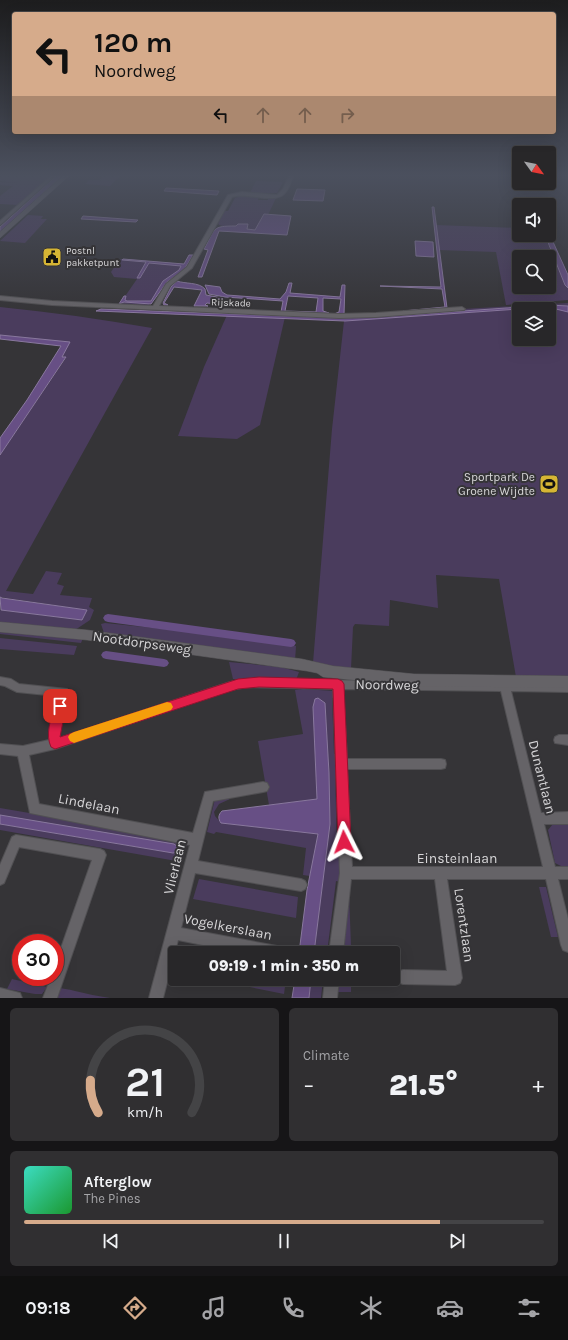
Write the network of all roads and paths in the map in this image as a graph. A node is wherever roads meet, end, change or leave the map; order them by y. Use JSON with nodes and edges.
{"nodes":[{"id":1,"x":17,"y":221,"type":"edge"},
{"id":2,"x":216,"y":221,"type":"edge"},
{"id":3,"x":0,"y":236,"type":"edge"},
{"id":4,"x":0,"y":298,"type":"edge"},
{"id":5,"x":155,"y":308,"type":"junction"},
{"id":6,"x":462,"y":309,"type":"dead end"},
{"id":7,"x":0,"y":627,"type":"edge"},
{"id":8,"x":330,"y":671,"type":"joint"},
{"id":9,"x":0,"y":681,"type":"edge"},
{"id":10,"x":338,"y":684,"type":"junction"},
{"id":11,"x":566,"y":684,"type":"edge"},
{"id":12,"x":505,"y":688,"type":"junction"},
{"id":13,"x":55,"y":744,"type":"junction"},
{"id":14,"x":0,"y":749,"type":"edge"},
{"id":15,"x":23,"y":751,"type":"junction"},
{"id":16,"x":341,"y":764,"type":"junction"},
{"id":17,"x":441,"y":764,"type":"dead end"},
{"id":18,"x":263,"y":788,"type":"dead end"},
{"id":19,"x":568,"y":818,"type":"edge"},
{"id":20,"x":538,"y":819,"type":"junction"},
{"id":21,"x":197,"y":840,"type":"junction"},
{"id":22,"x":190,"y":866,"type":"junction"},
{"id":23,"x":346,"y":873,"type":"junction"},
{"id":24,"x":440,"y":873,"type":"junction"},
{"id":25,"x":550,"y":873,"type":"junction"},
{"id":26,"x":568,"y":873,"type":"edge"},
{"id":27,"x":0,"y":879,"type":"edge"},
{"id":28,"x":301,"y":885,"type":"dead end"},
{"id":29,"x":173,"y":933,"type":"junction"},
{"id":30,"x":241,"y":946,"type":"edge"},
{"id":31,"x":337,"y":946,"type":"edge"},
{"id":32,"x":568,"y":946,"type":"edge"},
{"id":33,"x":403,"y":978,"type":"dead end"},
{"id":34,"x":331,"y":986,"type":"edge"},
{"id":35,"x":0,"y":995,"type":"edge"},
{"id":36,"x":15,"y":998,"type":"edge"},
{"id":37,"x":50,"y":998,"type":"edge"},
{"id":38,"x":156,"y":998,"type":"edge"},
{"id":39,"x":330,"y":998,"type":"edge"}],
"edges":[{"from":1,"to":3,"type":"main road"},
{"from":2,"to":5,"type":"street"},
{"from":4,"to":5,"type":"street","name":"Rijskade"},
{"from":5,"to":6,"type":"street","name":"Rijskade"},
{"from":7,"to":8,"type":"main road","name":"Nootdorpseweg"},
{"from":8,"to":11,"type":"main road","name":"Noordweg"},
{"from":9,"to":13,"type":"street"},
{"from":10,"to":12,"type":"street","name":"Noordweg"},
{"from":10,"to":13,"type":"street","name":"Noordweg"},
{"from":10,"to":16,"type":"street"},
{"from":11,"to":12,"type":"street","name":"Noordweg"},
{"from":12,"to":20,"type":"street","name":"Dunantlaan"},
{"from":13,"to":15,"type":"street","name":"Noordweg"},
{"from":14,"to":15,"type":"street","name":"Noordweg"},
{"from":15,"to":21,"type":"street","name":"Lindelaan"},
{"from":16,"to":17,"type":"street"},
{"from":16,"to":23,"type":"street"},
{"from":18,"to":21,"type":"street","name":"Vlierlaan"},
{"from":19,"to":20,"type":"street"},
{"from":20,"to":25,"type":"street","name":"Dunantlaan"},
{"from":21,"to":22,"type":"street","name":"Vlierlaan"},
{"from":22,"to":28,"type":"street"},
{"from":22,"to":29,"type":"street","name":"Vlierlaan"},
{"from":23,"to":24,"type":"street","name":"Einsteinlaan"},
{"from":23,"to":31,"type":"street"},
{"from":24,"to":25,"type":"street","name":"Einsteinlaan"},
{"from":24,"to":33,"type":"street","name":"Lorentzlaan"},
{"from":25,"to":26,"type":"street","name":"Einsteinlaan"},
{"from":25,"to":32,"type":"street","name":"Dunantlaan"},
{"from":27,"to":37,"type":"street"},
{"from":29,"to":30,"type":"street","name":"Vogelkerslaan"},
{"from":29,"to":38,"type":"street","name":"Vlierlaan"},
{"from":34,"to":39,"type":"street"},
{"from":35,"to":36,"type":"street"}]}
